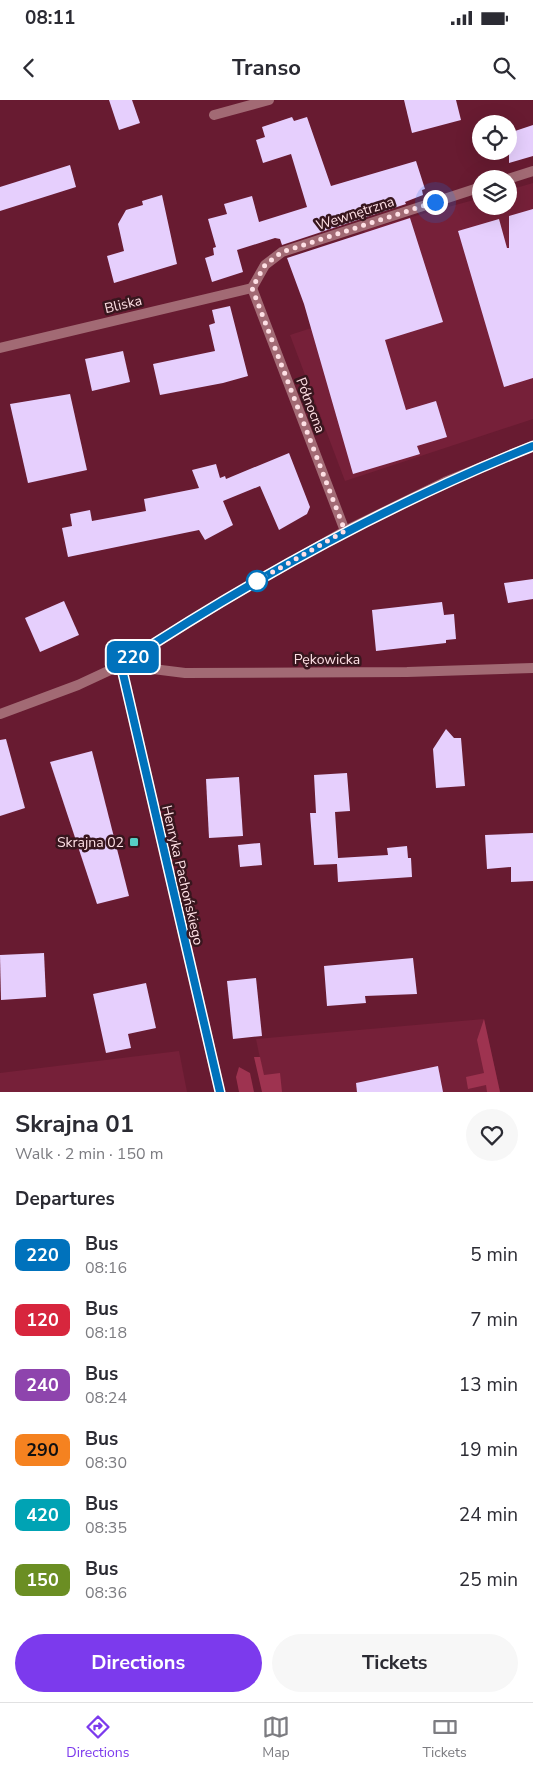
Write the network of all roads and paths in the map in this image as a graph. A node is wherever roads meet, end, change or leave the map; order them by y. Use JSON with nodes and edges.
{"nodes":[{"id":1,"x":269,"y":100,"type":"edge"},
{"id":2,"x":214,"y":115,"type":"dead end"},
{"id":3,"x":533,"y":171,"type":"edge"},
{"id":4,"x":517,"y":176,"type":"edge"},
{"id":5,"x":472,"y":190,"type":"edge"},
{"id":6,"x":252,"y":288,"type":"junction"},
{"id":7,"x":0,"y":348,"type":"edge"},
{"id":8,"x":533,"y":446,"type":"edge"},
{"id":9,"x":345,"y":531,"type":"junction"},
{"id":10,"x":121,"y":665,"type":"junction"},
{"id":11,"x":533,"y":668,"type":"edge"},
{"id":12,"x":0,"y":714,"type":"edge"},
{"id":13,"x":220,"y":1092,"type":"edge"}],
"edges":[{"from":1,"to":2,"type":"street"},
{"from":3,"to":4,"type":"street"},
{"from":5,"to":6,"type":"street","name":"Wewnętrzna"},
{"from":6,"to":7,"type":"street","name":"Bliska"},
{"from":6,"to":9,"type":"street","name":"Północna"},
{"from":8,"to":9,"type":"street"},
{"from":9,"to":10,"type":"street"},
{"from":10,"to":11,"type":"street","name":"Pękowicka"},
{"from":10,"to":12,"type":"street"},
{"from":10,"to":13,"type":"street","name":"Henryka Pachońskiego"}]}
